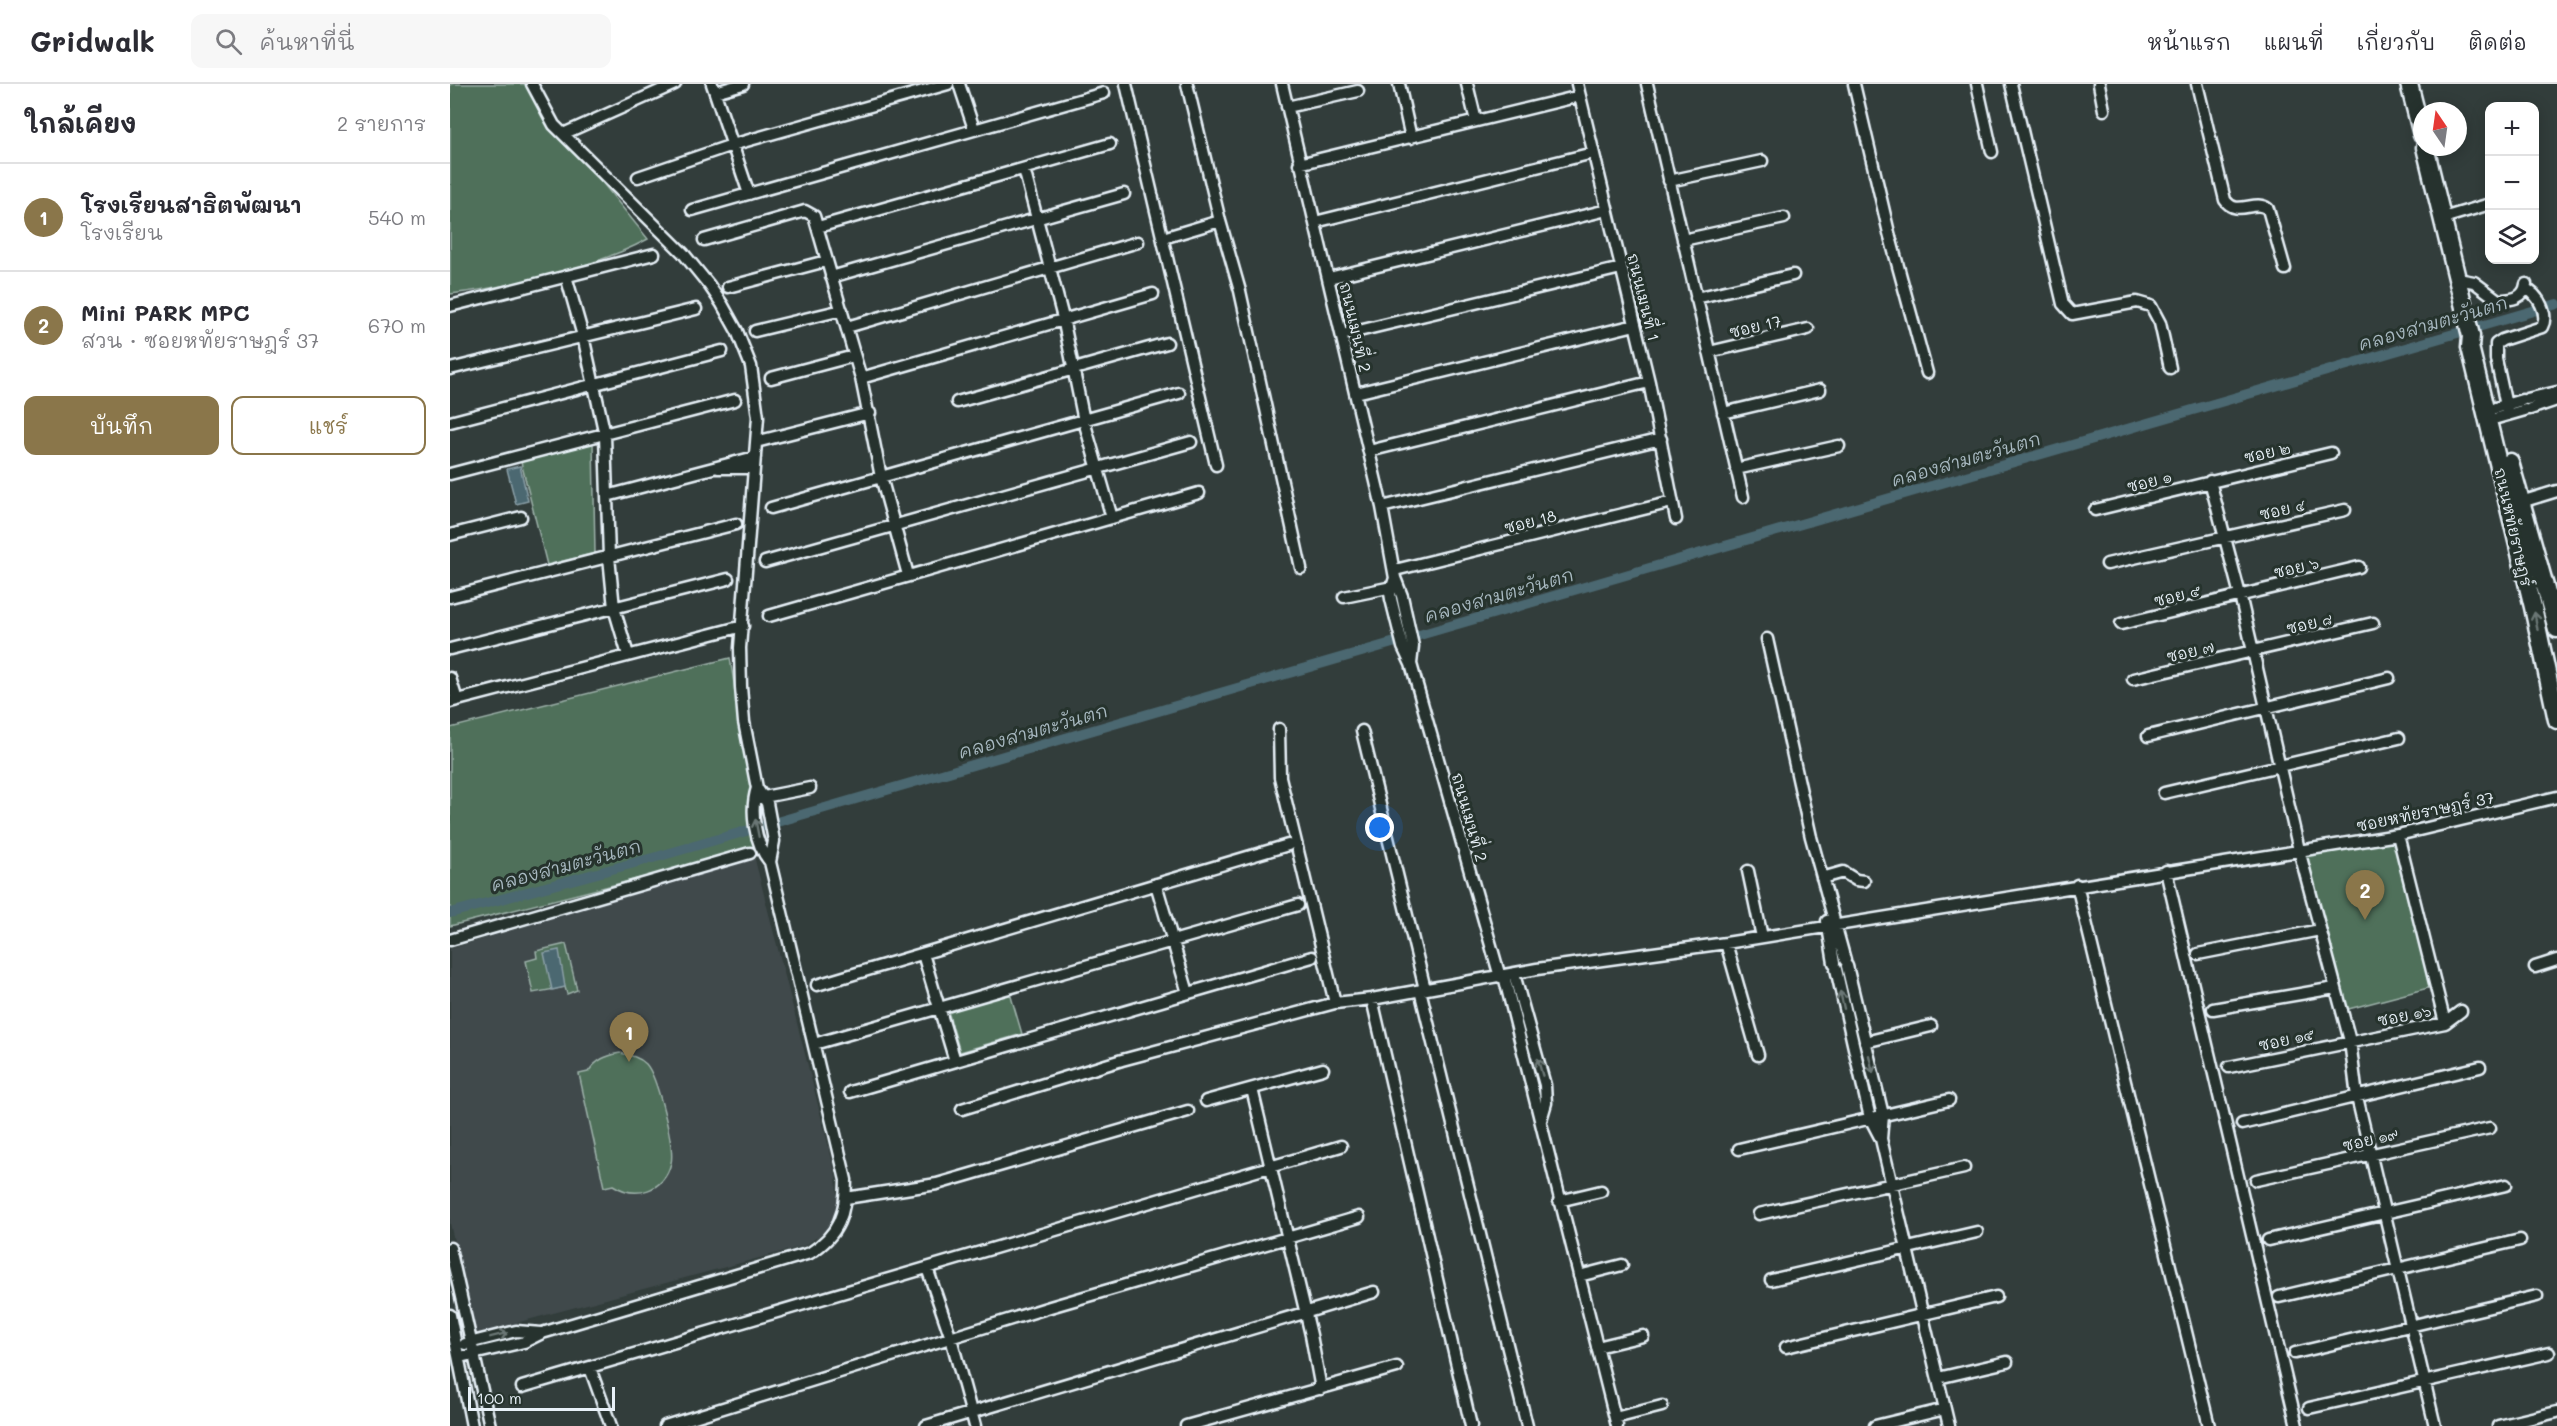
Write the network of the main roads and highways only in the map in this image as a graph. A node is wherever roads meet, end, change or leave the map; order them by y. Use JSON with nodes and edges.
{"nodes":[{"id":1,"x":2409,"y":84,"type":"edge"},
{"id":2,"x":2414,"y":102,"type":"edge"},
{"id":3,"x":2427,"y":156,"type":"edge"},
{"id":4,"x":2482,"y":375,"type":"junction"},
{"id":5,"x":2557,"y":629,"type":"edge"},
{"id":6,"x":2557,"y":720,"type":"edge"}],
"edges":[{"from":1,"to":2,"type":"main road"},
{"from":3,"to":4,"type":"main road","name":"ถนนหทัยราษฎร์"},
{"from":4,"to":5,"type":"main road","name":"ถนนหทัยราษฎร์"},
{"from":6,"to":4,"type":"main road","name":"ถนนหทัยราษฎร์","one_way":true}]}
